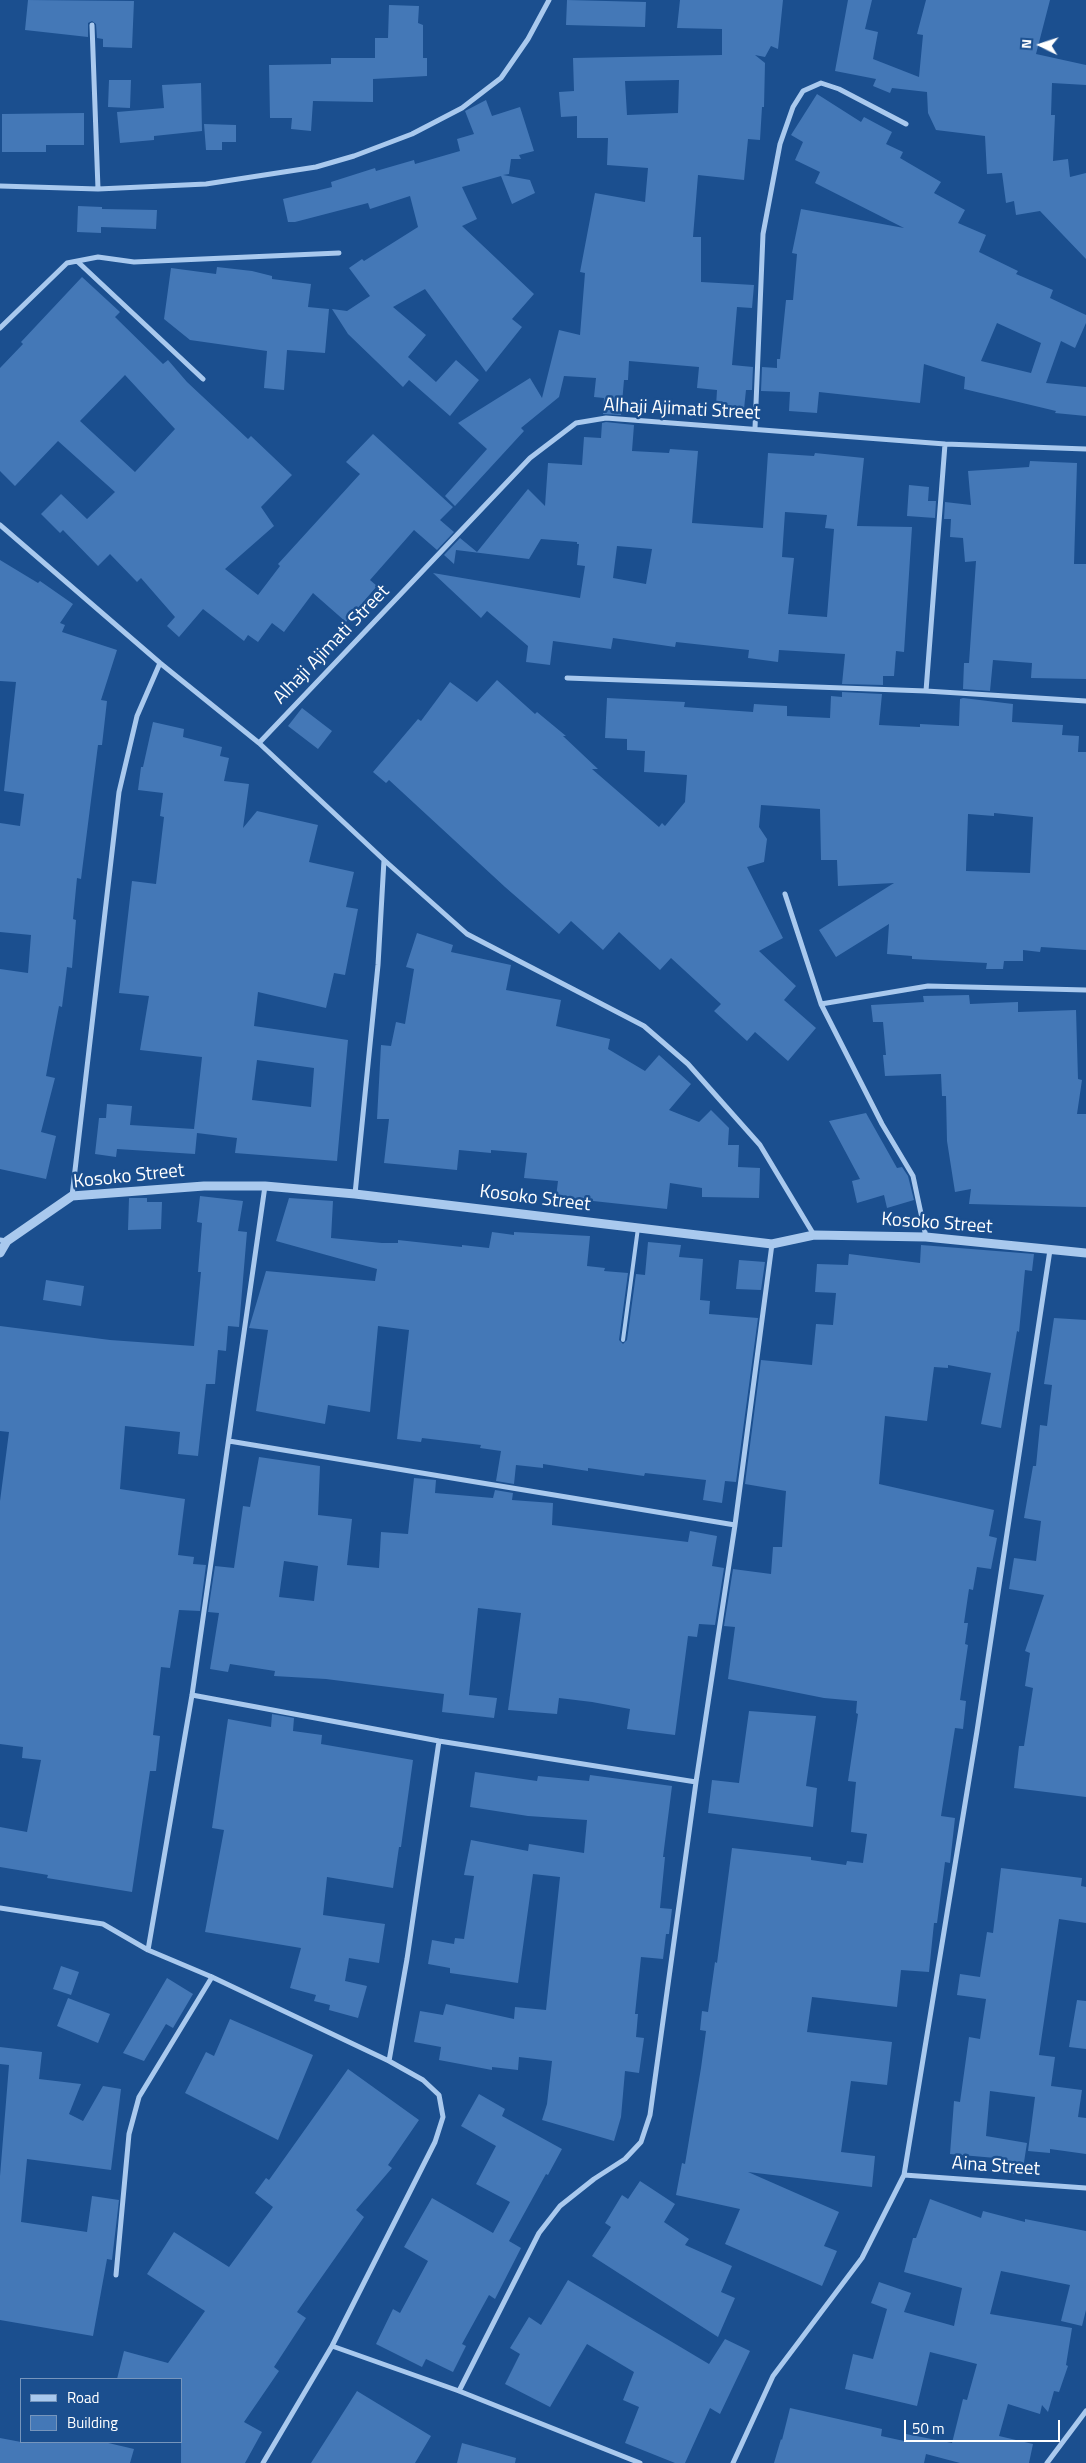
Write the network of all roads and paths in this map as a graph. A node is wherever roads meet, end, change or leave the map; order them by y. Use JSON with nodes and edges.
{"nodes":[{"id":1,"x":549,"y":0,"type":"edge"},
{"id":2,"x":92,"y":25,"type":"dead end"},
{"id":3,"x":906,"y":124,"type":"dead end"},
{"id":4,"x":0,"y":186,"type":"edge"},
{"id":5,"x":98,"y":190,"type":"junction"},
{"id":6,"x":339,"y":253,"type":"dead end"},
{"id":7,"x":78,"y":262,"type":"junction"},
{"id":8,"x":0,"y":328,"type":"edge"},
{"id":9,"x":203,"y":379,"type":"dead end"},
{"id":10,"x":755,"y":428,"type":"junction"},
{"id":11,"x":945,"y":444,"type":"junction"},
{"id":12,"x":1086,"y":449,"type":"edge"},
{"id":13,"x":0,"y":526,"type":"edge"},
{"id":14,"x":160,"y":663,"type":"junction"},
{"id":15,"x":567,"y":678,"type":"dead end"},
{"id":16,"x":926,"y":691,"type":"junction"},
{"id":17,"x":1086,"y":701,"type":"edge"},
{"id":18,"x":259,"y":743,"type":"junction"},
{"id":19,"x":384,"y":860,"type":"junction"},
{"id":20,"x":784,"y":894,"type":"dead end"},
{"id":21,"x":1086,"y":990,"type":"edge"},
{"id":22,"x":821,"y":1004,"type":"junction"},
{"id":23,"x":265,"y":1186,"type":"junction"},
{"id":24,"x":355,"y":1194,"type":"junction"},
{"id":25,"x":72,"y":1196,"type":"junction"},
{"id":26,"x":638,"y":1228,"type":"junction"},
{"id":27,"x":814,"y":1235,"type":"junction"},
{"id":28,"x":926,"y":1237,"type":"junction"},
{"id":29,"x":4,"y":1240,"type":"edge"},
{"id":30,"x":772,"y":1244,"type":"junction"},
{"id":31,"x":1050,"y":1250,"type":"junction"},
{"id":32,"x":0,"y":1253,"type":"edge"},
{"id":33,"x":1086,"y":1253,"type":"edge"},
{"id":34,"x":623,"y":1340,"type":"dead end"},
{"id":35,"x":229,"y":1441,"type":"junction"},
{"id":36,"x":735,"y":1525,"type":"junction"},
{"id":37,"x":192,"y":1695,"type":"junction"},
{"id":38,"x":440,"y":1741,"type":"junction"},
{"id":39,"x":696,"y":1782,"type":"junction"},
{"id":40,"x":0,"y":1908,"type":"edge"},
{"id":41,"x":148,"y":1950,"type":"junction"},
{"id":42,"x":212,"y":1977,"type":"junction"},
{"id":43,"x":389,"y":2061,"type":"junction"},
{"id":44,"x":904,"y":2175,"type":"junction"},
{"id":45,"x":1086,"y":2188,"type":"edge"},
{"id":46,"x":116,"y":2275,"type":"dead end"},
{"id":47,"x":332,"y":2346,"type":"junction"},
{"id":48,"x":459,"y":2391,"type":"junction"},
{"id":49,"x":1086,"y":2411,"type":"edge"},
{"id":50,"x":263,"y":2463,"type":"edge"},
{"id":51,"x":640,"y":2463,"type":"edge"},
{"id":52,"x":733,"y":2463,"type":"edge"},
{"id":53,"x":1046,"y":2463,"type":"edge"}],
"edges":[{"from":1,"to":5,"type":"street"},
{"from":2,"to":5,"type":"street"},
{"from":3,"to":10,"type":"street"},
{"from":4,"to":5,"type":"street"},
{"from":6,"to":7,"type":"street"},
{"from":7,"to":8,"type":"street"},
{"from":7,"to":9,"type":"street"},
{"from":10,"to":11,"type":"street","name":"Alhaji Ajimati Street"},
{"from":10,"to":18,"type":"street","name":"Alhaji Ajimati Street"},
{"from":11,"to":12,"type":"street","name":"Alhaji Ajimati Street"},
{"from":11,"to":16,"type":"street"},
{"from":13,"to":14,"type":"street"},
{"from":14,"to":18,"type":"street"},
{"from":14,"to":25,"type":"street"},
{"from":15,"to":16,"type":"street"},
{"from":16,"to":17,"type":"street"},
{"from":18,"to":19,"type":"street"},
{"from":19,"to":24,"type":"street"},
{"from":19,"to":27,"type":"street"},
{"from":20,"to":22,"type":"street"},
{"from":21,"to":22,"type":"street"},
{"from":22,"to":28,"type":"street"},
{"from":23,"to":24,"type":"street","name":"Kosoko Street"},
{"from":23,"to":25,"type":"street","name":"Kosoko Street"},
{"from":23,"to":35,"type":"street"},
{"from":24,"to":26,"type":"street","name":"Kosoko Street"},
{"from":25,"to":29,"type":"street","name":"Kosoko Street"},
{"from":26,"to":30,"type":"street","name":"Kosoko Street"},
{"from":26,"to":34,"type":"lane"},
{"from":27,"to":28,"type":"street","name":"Kosoko Street"},
{"from":27,"to":30,"type":"street","name":"Kosoko Street"},
{"from":28,"to":31,"type":"street","name":"Kosoko Street"},
{"from":29,"to":32,"type":"street","name":"Kosoko Street"},
{"from":30,"to":36,"type":"street"},
{"from":31,"to":33,"type":"street","name":"Kosoko Street"},
{"from":31,"to":44,"type":"street"},
{"from":35,"to":36,"type":"street"},
{"from":35,"to":37,"type":"street"},
{"from":36,"to":39,"type":"street"},
{"from":37,"to":38,"type":"street"},
{"from":37,"to":41,"type":"street"},
{"from":38,"to":39,"type":"street"},
{"from":38,"to":43,"type":"street"},
{"from":39,"to":48,"type":"street"},
{"from":40,"to":41,"type":"street"},
{"from":41,"to":42,"type":"street"},
{"from":42,"to":43,"type":"street"},
{"from":42,"to":46,"type":"street"},
{"from":43,"to":47,"type":"street"},
{"from":44,"to":45,"type":"street","name":"Aina Street"},
{"from":44,"to":52,"type":"street"},
{"from":47,"to":48,"type":"street"},
{"from":47,"to":50,"type":"street"},
{"from":48,"to":51,"type":"street"},
{"from":49,"to":53,"type":"street"}]}
